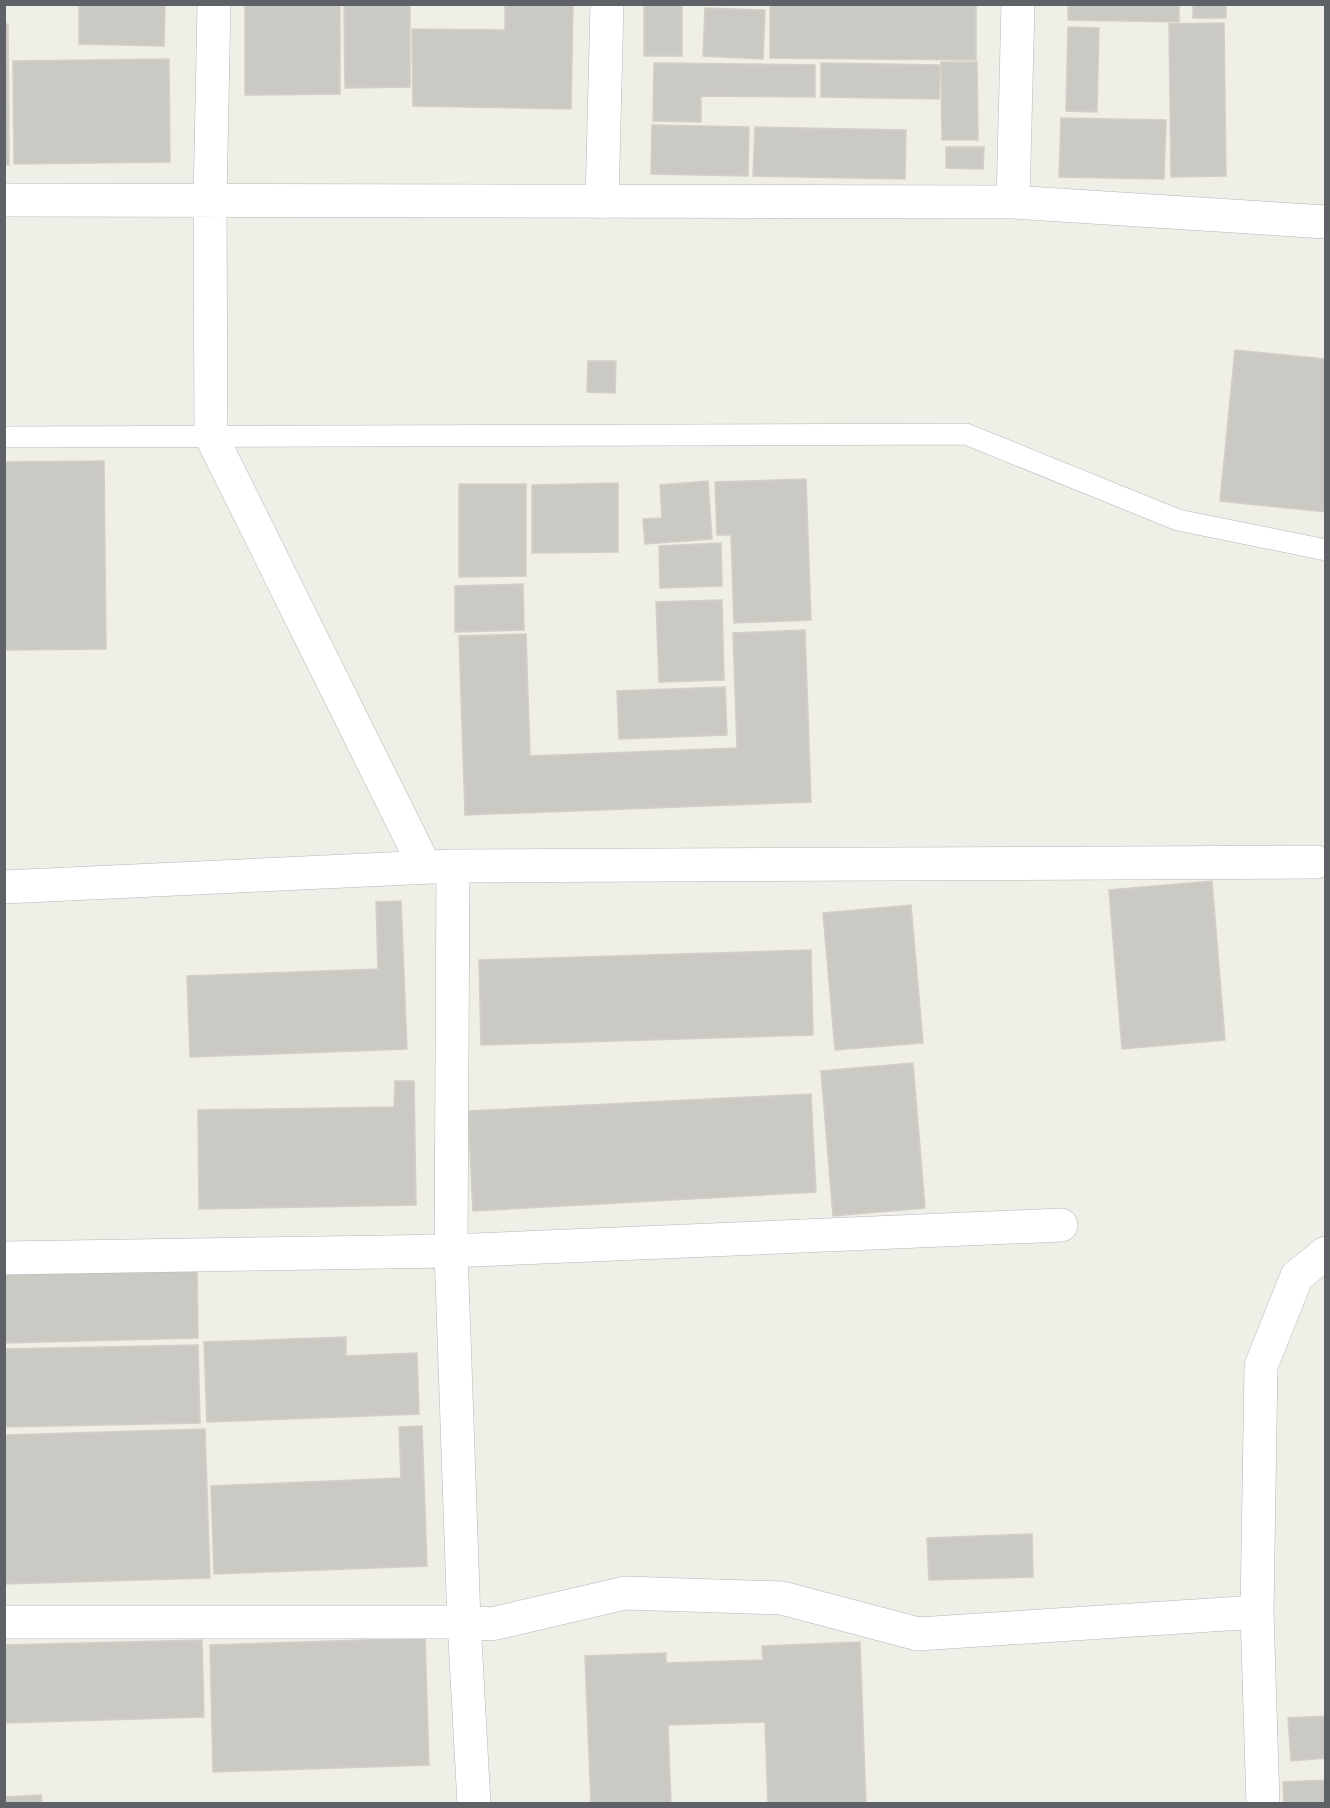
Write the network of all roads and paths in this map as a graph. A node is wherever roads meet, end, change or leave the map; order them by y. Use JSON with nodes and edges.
{"nodes":[{"id":1,"x":214,"y":4,"type":"edge"},
{"id":2,"x":607,"y":4,"type":"edge"},
{"id":3,"x":1018,"y":4,"type":"edge"},
{"id":4,"x":4,"y":200,"type":"edge"},
{"id":5,"x":210,"y":201,"type":"junction"},
{"id":6,"x":602,"y":202,"type":"junction"},
{"id":7,"x":1013,"y":202,"type":"junction"},
{"id":8,"x":1326,"y":222,"type":"edge"},
{"id":9,"x":4,"y":436,"type":"edge"},
{"id":10,"x":211,"y":436,"type":"junction"},
{"id":11,"x":1326,"y":550,"type":"edge"},
{"id":12,"x":1316,"y":862,"type":"dead end"},
{"id":13,"x":439,"y":867,"type":"junction"},
{"id":14,"x":4,"y":887,"type":"edge"},
{"id":15,"x":1061,"y":1225,"type":"dead end"},
{"id":16,"x":451,"y":1251,"type":"junction"},
{"id":17,"x":1326,"y":1252,"type":"edge"},
{"id":18,"x":4,"y":1258,"type":"edge"},
{"id":19,"x":1257,"y":1612,"type":"junction"},
{"id":20,"x":4,"y":1622,"type":"edge"},
{"id":21,"x":464,"y":1622,"type":"junction"},
{"id":22,"x":474,"y":1803,"type":"edge"},
{"id":23,"x":1263,"y":1803,"type":"edge"}],
"edges":[{"from":1,"to":5,"type":"street"},
{"from":2,"to":6,"type":"street"},
{"from":3,"to":7,"type":"street"},
{"from":4,"to":5,"type":"street"},
{"from":5,"to":6,"type":"street"},
{"from":5,"to":10,"type":"street"},
{"from":6,"to":7,"type":"street"},
{"from":7,"to":8,"type":"street"},
{"from":9,"to":10,"type":"lane"},
{"from":10,"to":11,"type":"lane"},
{"from":10,"to":13,"type":"street"},
{"from":12,"to":13,"type":"street"},
{"from":13,"to":14,"type":"street"},
{"from":13,"to":16,"type":"street"},
{"from":15,"to":16,"type":"street"},
{"from":16,"to":18,"type":"street"},
{"from":16,"to":21,"type":"street"},
{"from":17,"to":19,"type":"street"},
{"from":19,"to":21,"type":"street"},
{"from":19,"to":23,"type":"street"},
{"from":20,"to":21,"type":"street"},
{"from":21,"to":22,"type":"street"}]}
